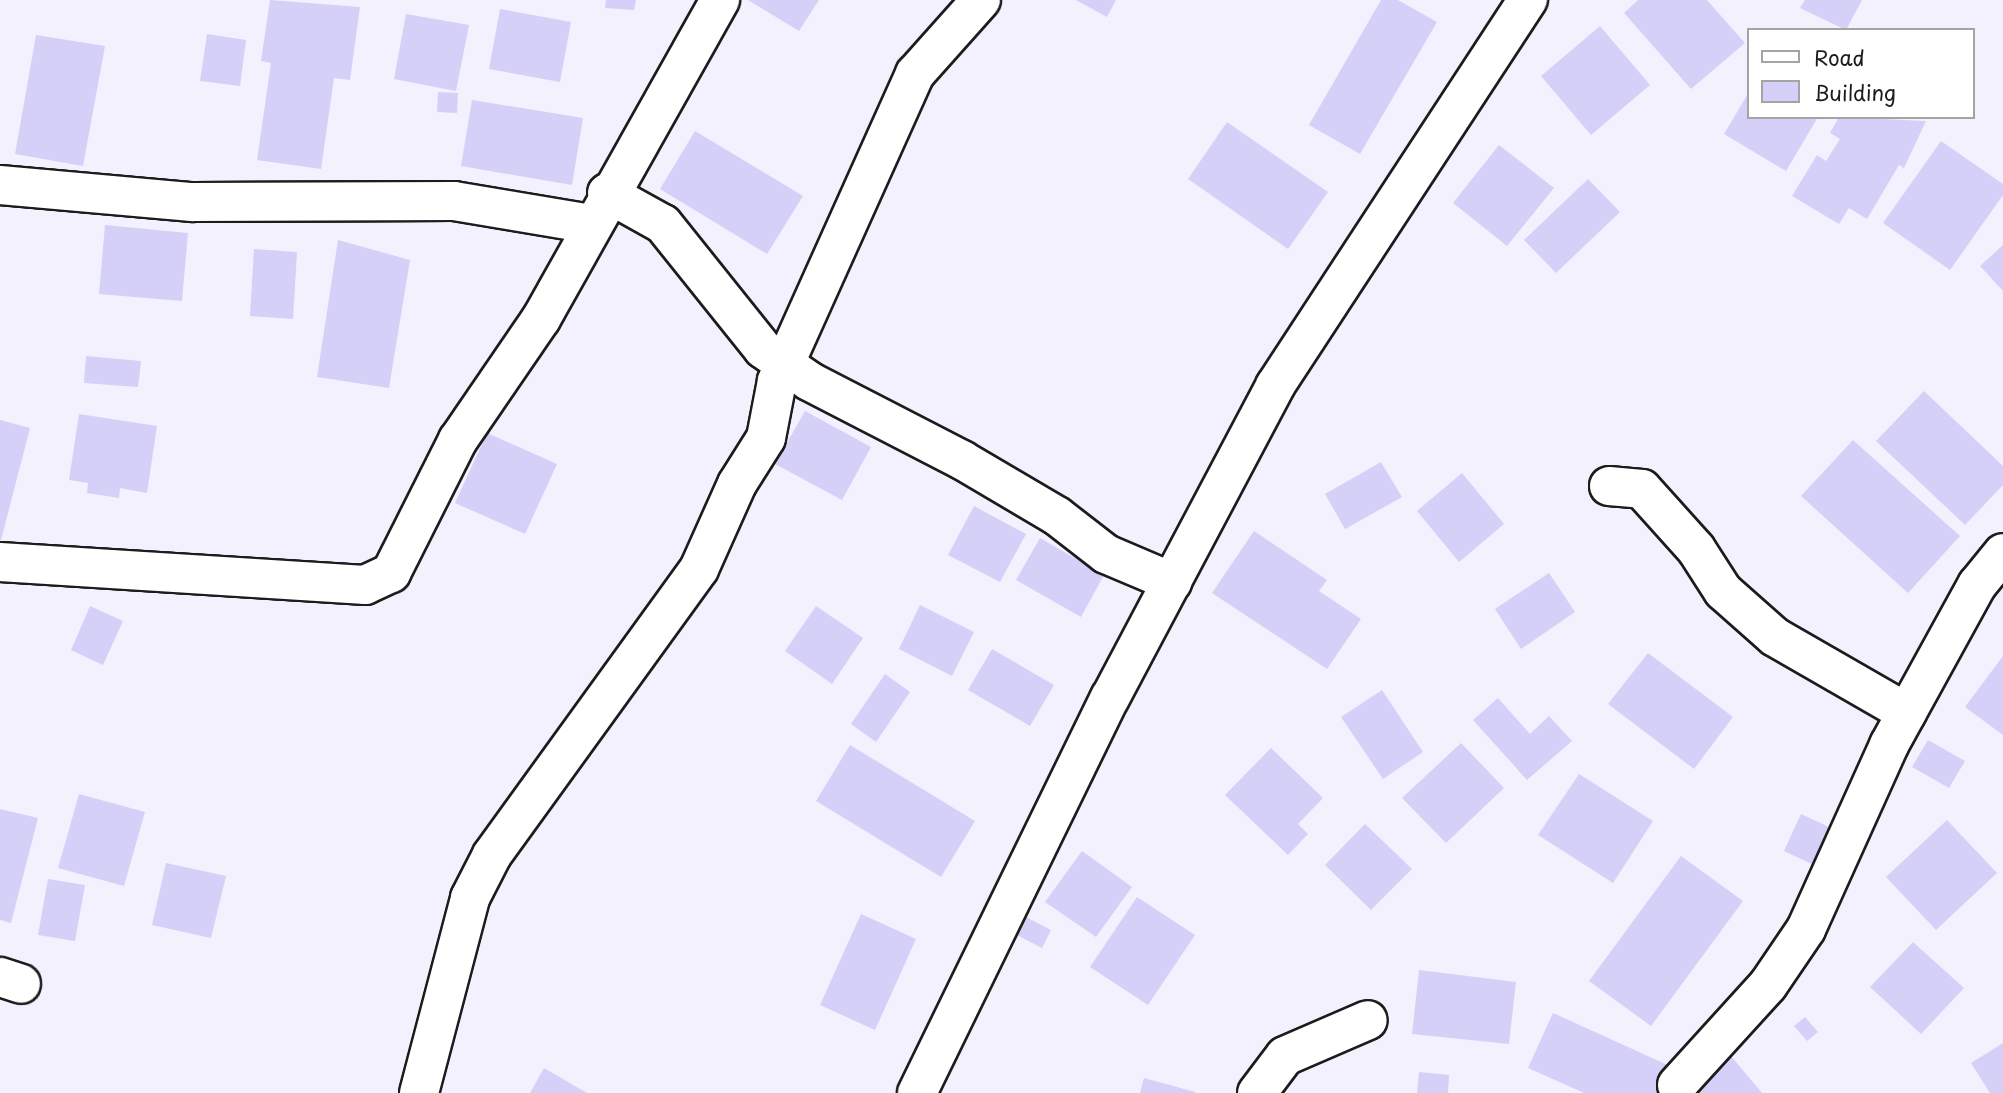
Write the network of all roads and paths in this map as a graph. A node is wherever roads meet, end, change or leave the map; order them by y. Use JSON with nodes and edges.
{"nodes":[{"id":1,"x":720,"y":0,"type":"edge"},
{"id":2,"x":981,"y":0,"type":"edge"},
{"id":3,"x":1528,"y":0,"type":"edge"},
{"id":4,"x":0,"y":185,"type":"edge"},
{"id":5,"x":599,"y":209,"type":"junction"},
{"id":6,"x":786,"y":365,"type":"junction"},
{"id":7,"x":1609,"y":486,"type":"dead end"},
{"id":8,"x":0,"y":562,"type":"edge"},
{"id":9,"x":1999,"y":567,"type":"edge"},
{"id":10,"x":1172,"y":582,"type":"junction"},
{"id":11,"x":1907,"y":713,"type":"junction"},
{"id":12,"x":1367,"y":1020,"type":"dead end"},
{"id":13,"x":1677,"y":1085,"type":"dead end"},
{"id":14,"x":419,"y":1093,"type":"edge"},
{"id":15,"x":917,"y":1093,"type":"edge"},
{"id":16,"x":1257,"y":1093,"type":"edge"}],
"edges":[{"from":1,"to":5,"type":"street"},
{"from":2,"to":6,"type":"street"},
{"from":3,"to":10,"type":"street"},
{"from":4,"to":5,"type":"street"},
{"from":5,"to":6,"type":"street"},
{"from":5,"to":8,"type":"street"},
{"from":6,"to":10,"type":"street"},
{"from":6,"to":14,"type":"street"},
{"from":7,"to":11,"type":"street"},
{"from":9,"to":11,"type":"street"},
{"from":10,"to":15,"type":"street"},
{"from":11,"to":13,"type":"street"},
{"from":12,"to":16,"type":"street"}]}
